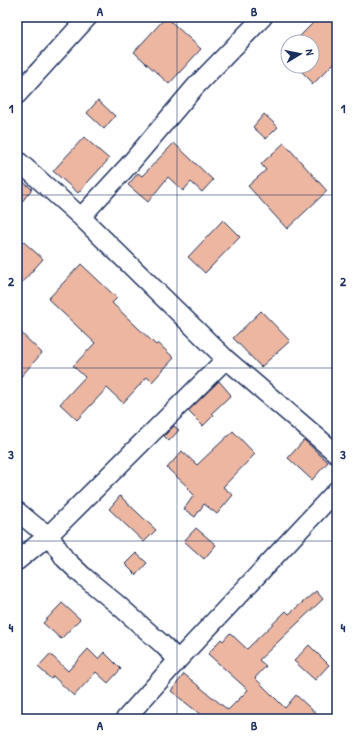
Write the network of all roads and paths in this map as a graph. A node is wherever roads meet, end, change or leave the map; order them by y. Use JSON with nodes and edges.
{"nodes":[{"id":1,"x":88,"y":17,"type":"edge"},
{"id":2,"x":263,"y":17,"type":"edge"},
{"id":3,"x":17,"y":95,"type":"edge"},
{"id":4,"x":17,"y":160,"type":"edge"},
{"id":5,"x":81,"y":217,"type":"junction"},
{"id":6,"x":226,"y":359,"type":"junction"},
{"id":7,"x":337,"y":454,"type":"edge"},
{"id":8,"x":337,"y":490,"type":"edge"},
{"id":9,"x":17,"y":511,"type":"edge"},
{"id":10,"x":49,"y":535,"type":"junction"},
{"id":11,"x":17,"y":561,"type":"edge"},
{"id":12,"x":178,"y":660,"type":"junction"},
{"id":13,"x":125,"y":719,"type":"edge"}],
"edges":[{"from":1,"to":3,"type":"street"},
{"from":2,"to":5,"type":"street"},
{"from":4,"to":5,"type":"street"},
{"from":5,"to":6,"type":"street"},
{"from":6,"to":7,"type":"street"},
{"from":6,"to":10,"type":"street"},
{"from":8,"to":12,"type":"street"},
{"from":9,"to":10,"type":"street"},
{"from":10,"to":11,"type":"street"},
{"from":10,"to":12,"type":"street"},
{"from":12,"to":13,"type":"street"}]}
